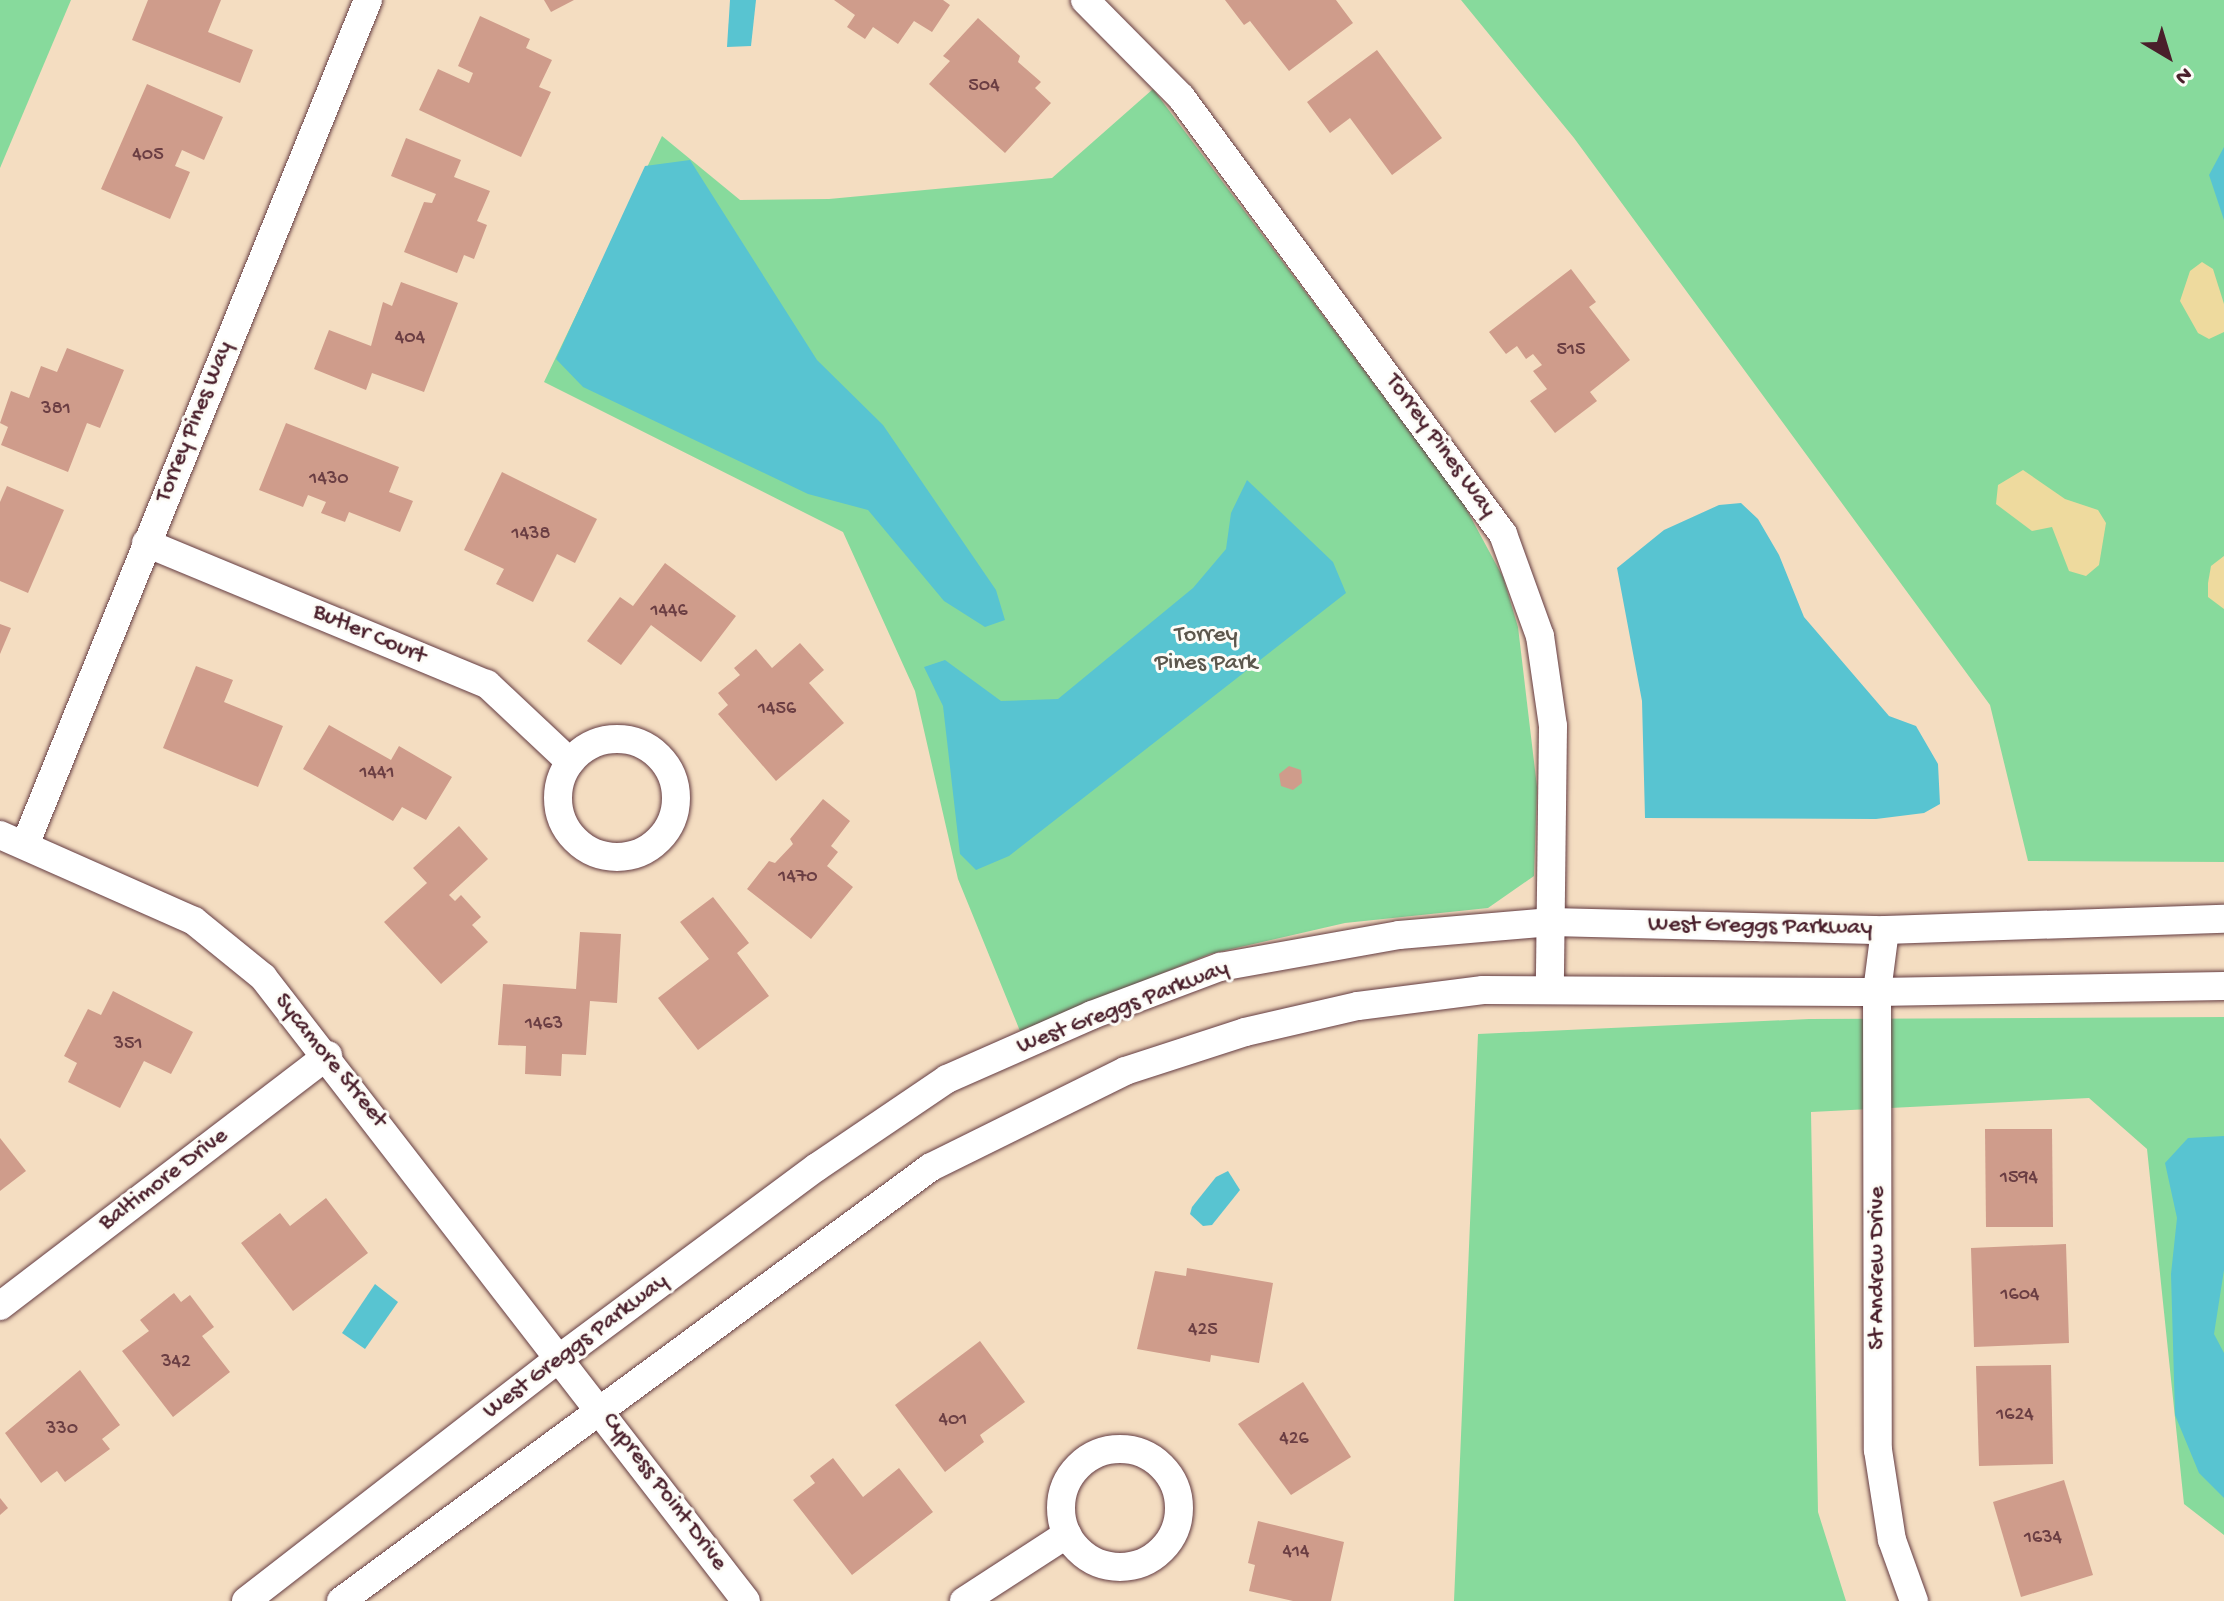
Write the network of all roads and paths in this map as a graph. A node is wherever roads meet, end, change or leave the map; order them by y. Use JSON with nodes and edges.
{"nodes":[{"id":1,"x":368,"y":0,"type":"edge"},
{"id":2,"x":1085,"y":0,"type":"edge"},
{"id":3,"x":146,"y":543,"type":"junction"},
{"id":4,"x":570,"y":762,"type":"junction"},
{"id":5,"x":12,"y":840,"type":"edge"},
{"id":6,"x":2224,"y":919,"type":"edge"},
{"id":7,"x":1551,"y":922,"type":"junction"},
{"id":8,"x":1885,"y":930,"type":"junction"},
{"id":9,"x":2224,"y":986,"type":"edge"},
{"id":10,"x":1550,"y":989,"type":"junction"},
{"id":11,"x":1877,"y":992,"type":"junction"},
{"id":12,"x":328,"y":1055,"type":"junction"},
{"id":13,"x":0,"y":1306,"type":"edge"},
{"id":14,"x":561,"y":1357,"type":"junction"},
{"id":15,"x":581,"y":1383,"type":"joint"},
{"id":16,"x":599,"y":1407,"type":"junction"},
{"id":17,"x":1067,"y":1534,"type":"junction"},
{"id":18,"x":246,"y":1601,"type":"edge"},
{"id":19,"x":341,"y":1601,"type":"edge"},
{"id":20,"x":746,"y":1601,"type":"edge"},
{"id":21,"x":964,"y":1601,"type":"edge"},
{"id":22,"x":1914,"y":1601,"type":"edge"}],
"edges":[{"from":1,"to":3,"type":"street","name":"Torrey Pines Way"},
{"from":2,"to":7,"type":"street","name":"Torrey Pines Way"},
{"from":3,"to":4,"type":"street","name":"Butler Court"},
{"from":3,"to":5,"type":"street","name":"Torrey Pines Way"},
{"from":4,"to":4,"type":"street"},
{"from":5,"to":12,"type":"street","name":"Sycamore Street"},
{"from":6,"to":8,"type":"street","name":"West Greggs Parkway"},
{"from":7,"to":8,"type":"street","name":"West Greggs Parkway"},
{"from":7,"to":10,"type":"street","name":"Torrey Pines Way"},
{"from":7,"to":14,"type":"street","name":"West Greggs Parkway"},
{"from":8,"to":11,"type":"street","name":"St Andrew Drive"},
{"from":9,"to":11,"type":"street"},
{"from":10,"to":11,"type":"street"},
{"from":10,"to":16,"type":"street"},
{"from":11,"to":22,"type":"street","name":"St Andrew Drive"},
{"from":12,"to":13,"type":"street","name":"Baltimore Drive"},
{"from":12,"to":14,"type":"street","name":"Sycamore Street"},
{"from":14,"to":15,"type":"street","name":"Sycamore Street"},
{"from":14,"to":18,"type":"street","name":"West Greggs Parkway"},
{"from":15,"to":16,"type":"street","name":"Cypress Point Drive"},
{"from":16,"to":19,"type":"street"},
{"from":16,"to":20,"type":"street","name":"Cypress Point Drive"},
{"from":17,"to":17,"type":"street"},
{"from":17,"to":21,"type":"street"}]}
